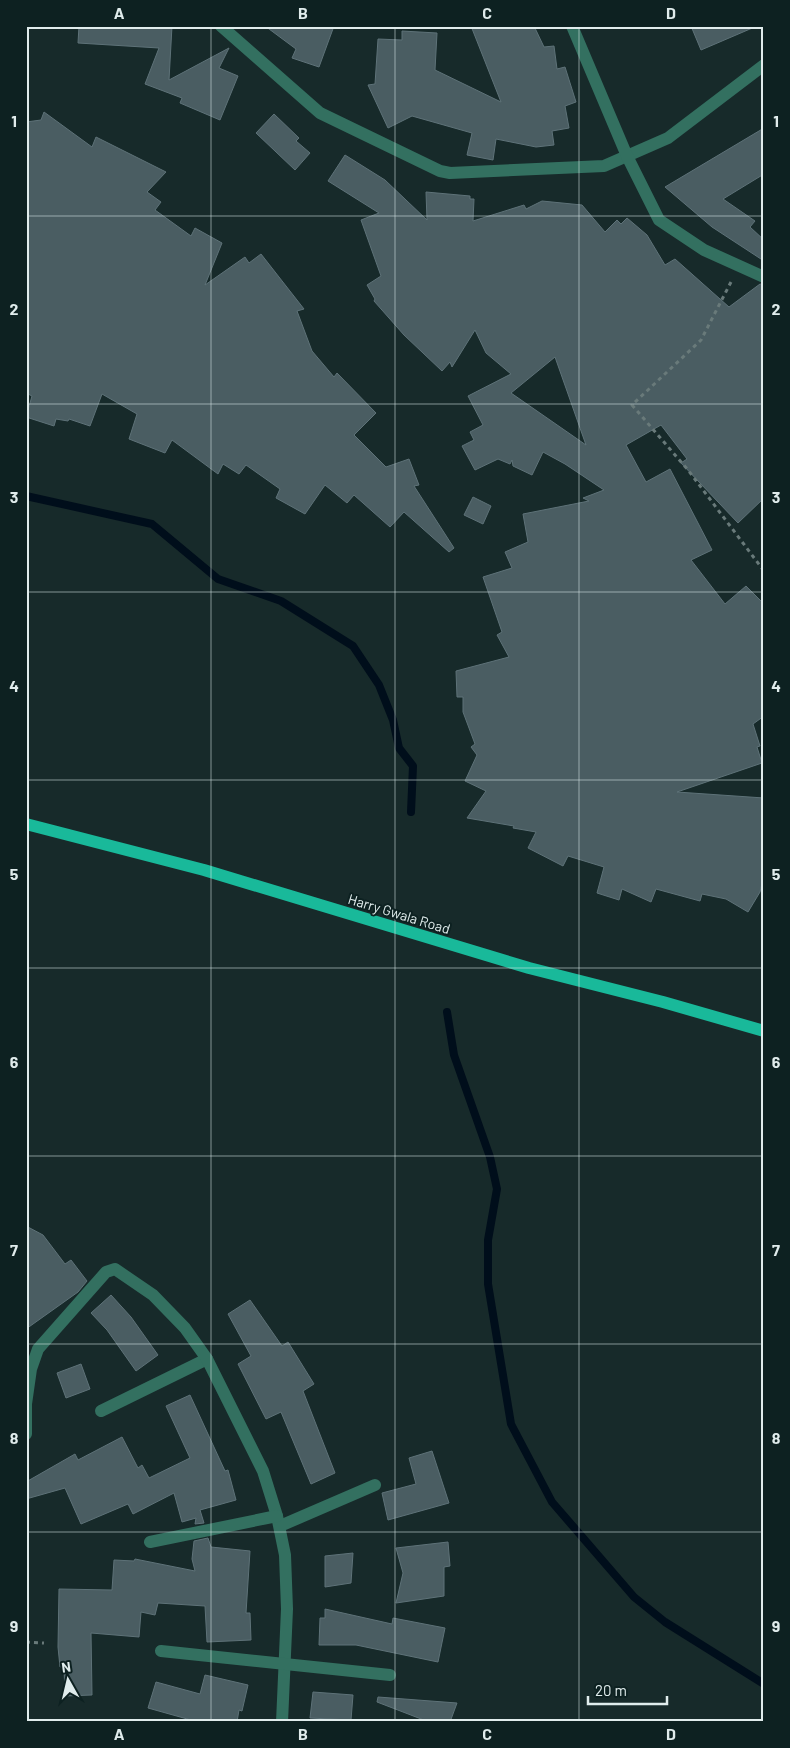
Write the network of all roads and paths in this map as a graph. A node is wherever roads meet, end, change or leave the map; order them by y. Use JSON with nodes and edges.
{"nodes":[{"id":1,"x":221,"y":26,"type":"edge"},
{"id":2,"x":572,"y":26,"type":"edge"},
{"id":3,"x":764,"y":65,"type":"edge"},
{"id":4,"x":627,"y":156,"type":"junction"},
{"id":5,"x":740,"y":266,"type":"junction"},
{"id":6,"x":764,"y":277,"type":"edge"},
{"id":7,"x":764,"y":571,"type":"edge"},
{"id":8,"x":26,"y":824,"type":"edge"},
{"id":9,"x":764,"y":1031,"type":"edge"},
{"id":10,"x":207,"y":1358,"type":"junction"},
{"id":11,"x":101,"y":1411,"type":"dead end"},
{"id":12,"x":26,"y":1434,"type":"edge"},
{"id":13,"x":375,"y":1485,"type":"dead end"},
{"id":14,"x":278,"y":1521,"type":"junction"},
{"id":15,"x":150,"y":1542,"type":"dead end"},
{"id":16,"x":26,"y":1642,"type":"edge"},
{"id":17,"x":44,"y":1643,"type":"dead end"},
{"id":18,"x":161,"y":1651,"type":"dead end"},
{"id":19,"x":285,"y":1662,"type":"junction"},
{"id":20,"x":390,"y":1675,"type":"dead end"},
{"id":21,"x":282,"y":1722,"type":"edge"}],
"edges":[{"from":1,"to":4,"type":"street"},
{"from":2,"to":4,"type":"street"},
{"from":3,"to":4,"type":"street"},
{"from":4,"to":5,"type":"street"},
{"from":5,"to":6,"type":"street"},
{"from":5,"to":7,"type":"path"},
{"from":8,"to":9,"type":"main road","name":"Harry Gwala Road"},
{"from":10,"to":11,"type":"street"},
{"from":10,"to":12,"type":"street"},
{"from":10,"to":14,"type":"street"},
{"from":13,"to":14,"type":"street"},
{"from":14,"to":15,"type":"street"},
{"from":14,"to":19,"type":"street"},
{"from":16,"to":17,"type":"path"},
{"from":18,"to":19,"type":"street"},
{"from":19,"to":20,"type":"street"},
{"from":19,"to":21,"type":"street"}]}
